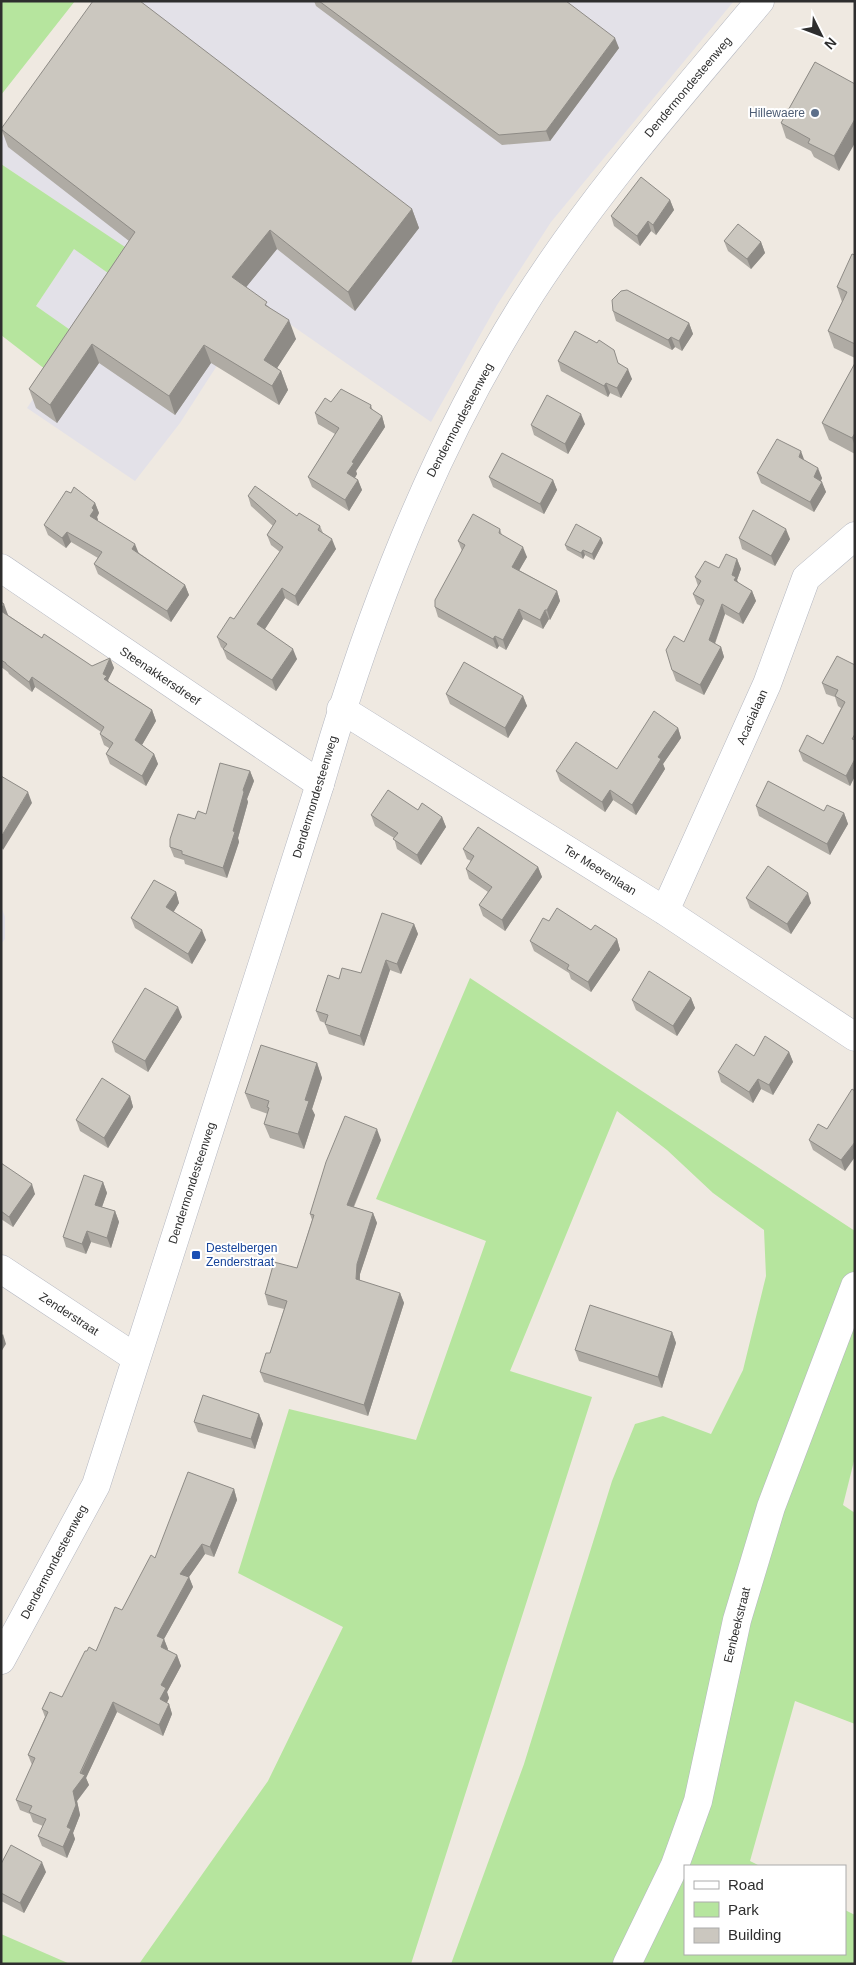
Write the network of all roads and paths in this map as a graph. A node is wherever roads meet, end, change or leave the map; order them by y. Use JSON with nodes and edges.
{"nodes":[{"id":1,"x":760,"y":1,"type":"edge"},
{"id":2,"x":855,"y":536,"type":"edge"},
{"id":3,"x":1,"y":568,"type":"edge"},
{"id":4,"x":341,"y":709,"type":"junction"},
{"id":5,"x":320,"y":784,"type":"junction"},
{"id":6,"x":665,"y":911,"type":"junction"},
{"id":7,"x":855,"y":1037,"type":"edge"},
{"id":8,"x":1,"y":1269,"type":"edge"},
{"id":9,"x":855,"y":1286,"type":"edge"},
{"id":10,"x":136,"y":1358,"type":"junction"},
{"id":11,"x":1,"y":1660,"type":"edge"},
{"id":12,"x":628,"y":1964,"type":"edge"}],
"edges":[{"from":1,"to":4,"type":"street","name":"Dendermondesteenweg"},
{"from":2,"to":6,"type":"street","name":"Acacialaan"},
{"from":3,"to":5,"type":"street","name":"Steenakkersdreef"},
{"from":4,"to":5,"type":"street","name":"Dendermondesteenweg"},
{"from":4,"to":6,"type":"street","name":"Ter Meerenlaan"},
{"from":5,"to":10,"type":"street","name":"Dendermondesteenweg"},
{"from":6,"to":7,"type":"street","name":"Ter Meerenlaan"},
{"from":8,"to":10,"type":"street","name":"Zenderstraat"},
{"from":9,"to":12,"type":"street","name":"Eenbeekstraat"},
{"from":10,"to":11,"type":"street","name":"Dendermondesteenweg"}]}
